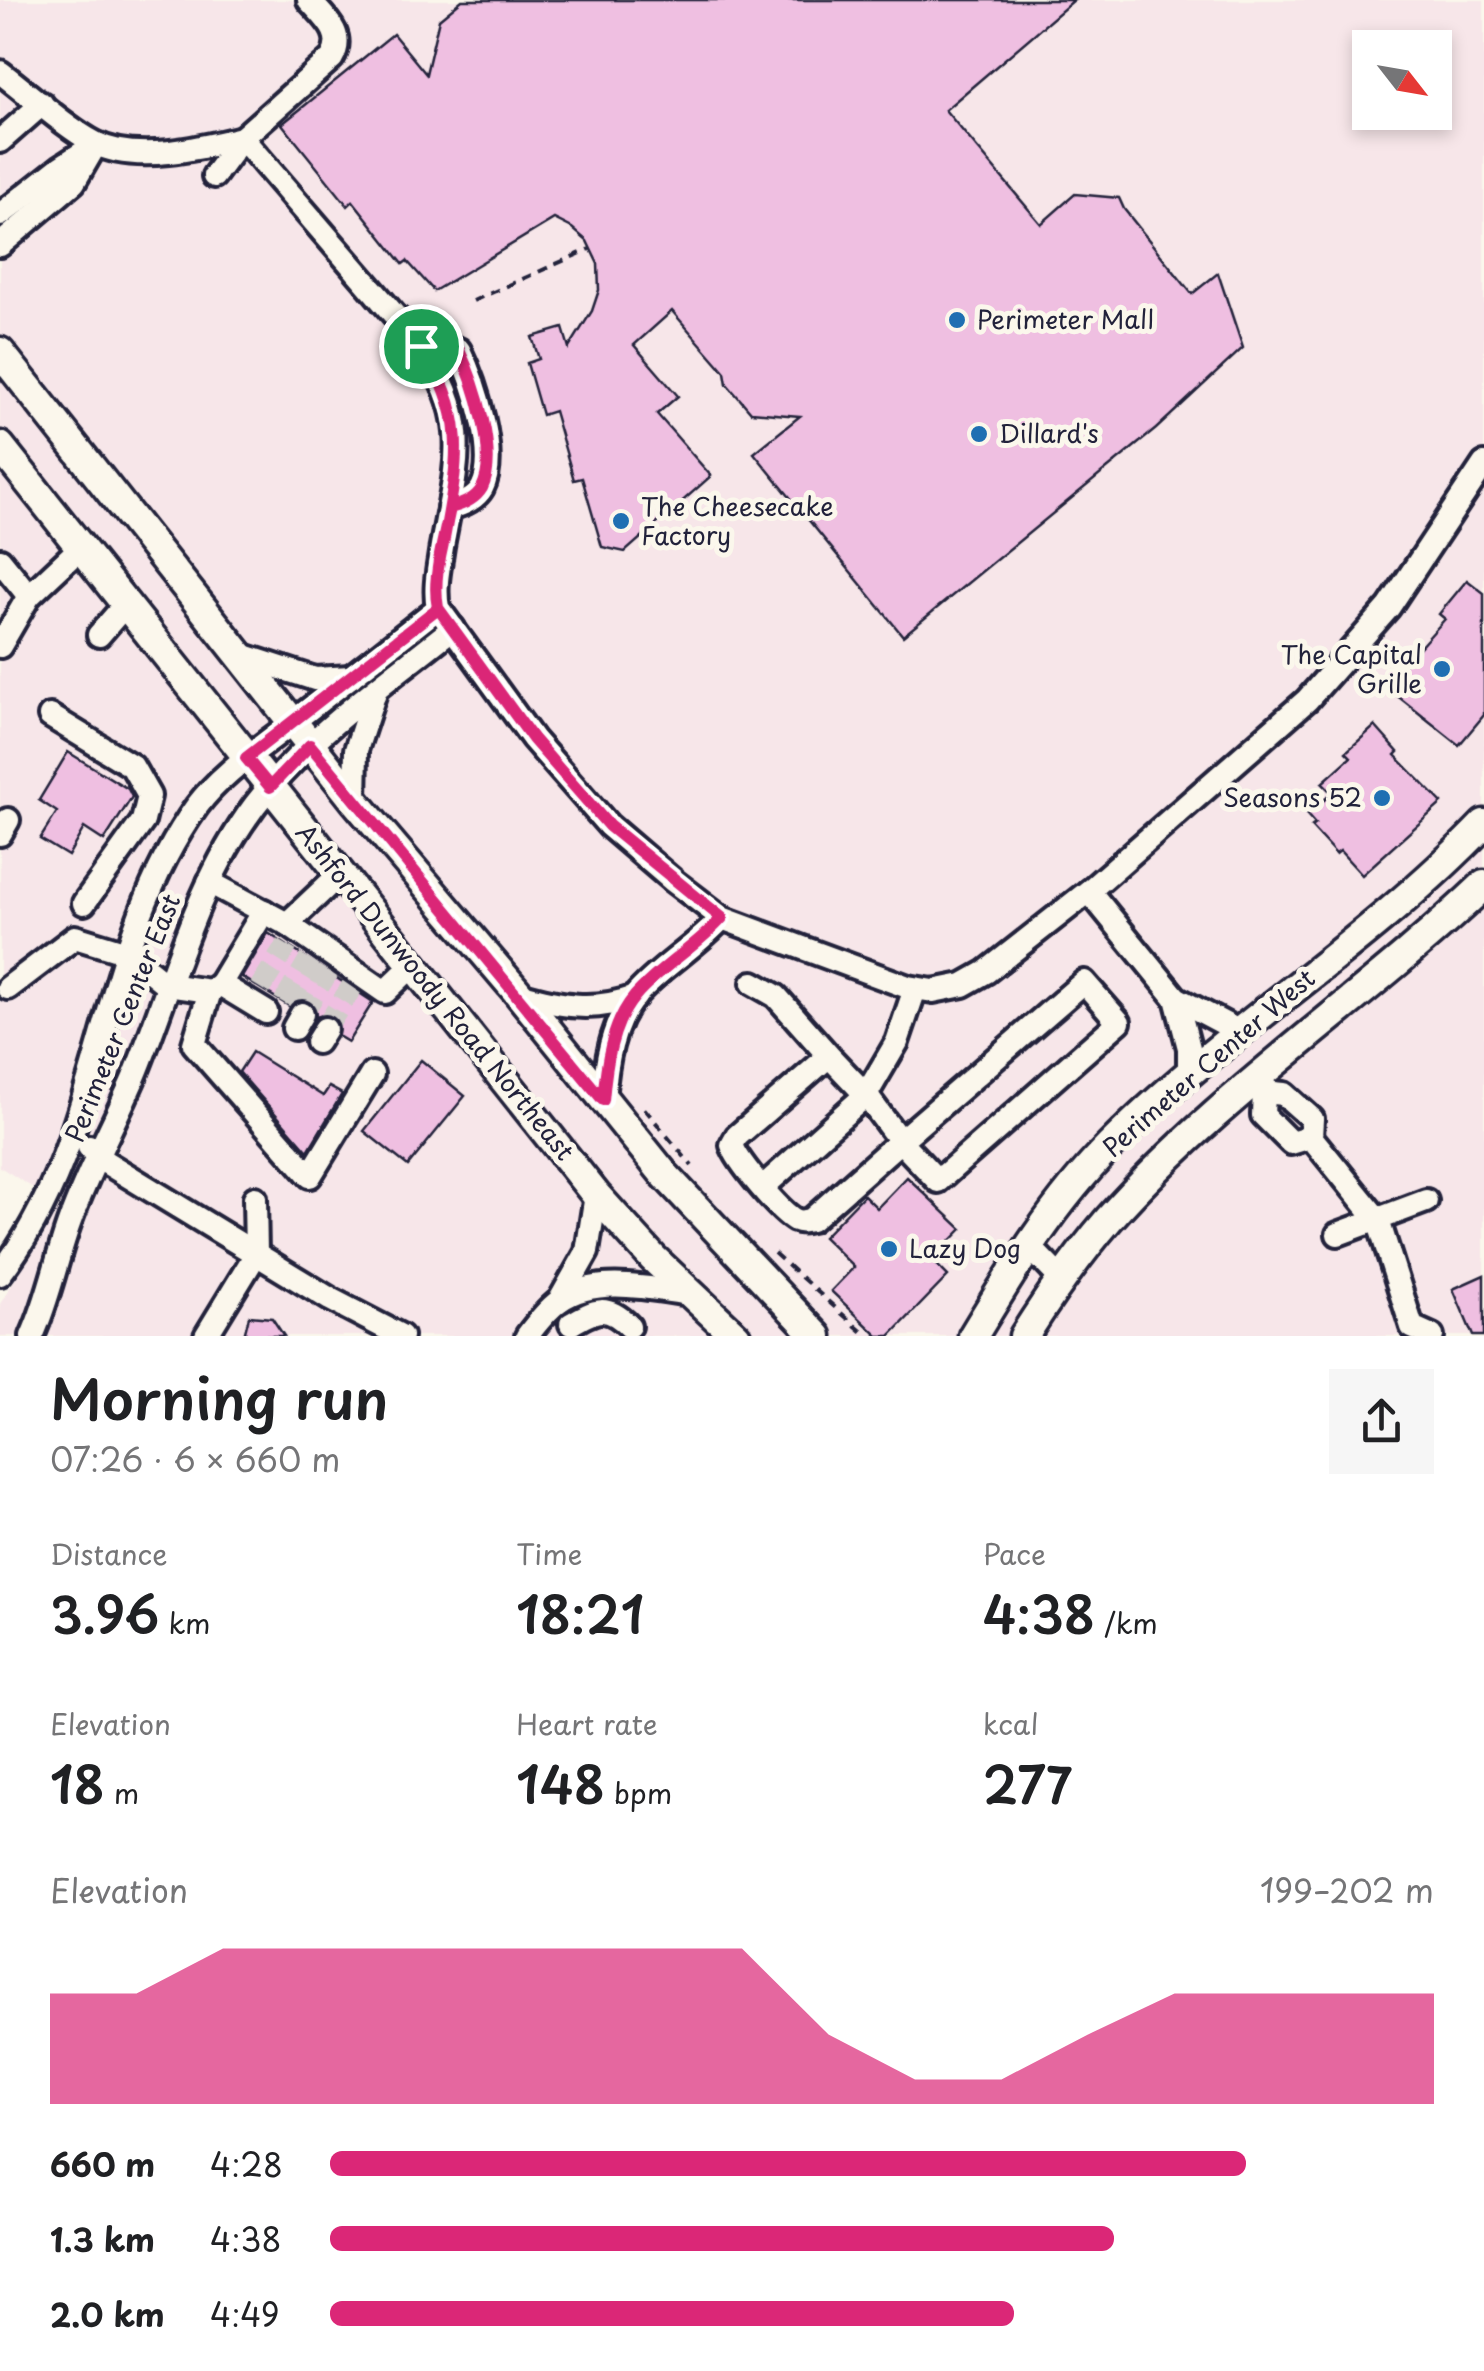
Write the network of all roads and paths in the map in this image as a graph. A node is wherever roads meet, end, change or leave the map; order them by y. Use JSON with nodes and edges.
{"nodes":[{"id":1,"x":309,"y":0,"type":"edge"},
{"id":2,"x":0,"y":72,"type":"edge"},
{"id":3,"x":42,"y":104,"type":"junction"},
{"id":4,"x":242,"y":138,"type":"junction"},
{"id":5,"x":0,"y":141,"type":"edge"},
{"id":6,"x":96,"y":144,"type":"junction"},
{"id":7,"x":214,"y":176,"type":"dead end"},
{"id":8,"x":4,"y":232,"type":"edge"},
{"id":9,"x":590,"y":248,"type":"dead end"},
{"id":10,"x":0,"y":263,"type":"edge"},
{"id":11,"x":473,"y":301,"type":"dead end"},
{"id":12,"x":0,"y":352,"type":"edge"},
{"id":13,"x":0,"y":446,"type":"edge"},
{"id":14,"x":1480,"y":480,"type":"edge"},
{"id":15,"x":80,"y":548,"type":"junction"},
{"id":16,"x":0,"y":560,"type":"edge"},
{"id":17,"x":29,"y":596,"type":"junction"},
{"id":18,"x":126,"y":605,"type":"junction"},
{"id":19,"x":438,"y":608,"type":"junction"},
{"id":20,"x":453,"y":628,"type":"junction"},
{"id":21,"x":99,"y":635,"type":"dead end"},
{"id":22,"x":0,"y":646,"type":"edge"},
{"id":23,"x":238,"y":654,"type":"junction"},
{"id":24,"x":351,"y":677,"type":"junction"},
{"id":25,"x":375,"y":692,"type":"junction"},
{"id":26,"x":50,"y":716,"type":"dead end"},
{"id":27,"x":301,"y":734,"type":"junction"},
{"id":28,"x":246,"y":758,"type":"junction"},
{"id":29,"x":270,"y":787,"type":"junction"},
{"id":30,"x":355,"y":800,"type":"junction"},
{"id":31,"x":1484,"y":824,"type":"edge"},
{"id":32,"x":341,"y":873,"type":"junction"},
{"id":33,"x":209,"y":882,"type":"junction"},
{"id":34,"x":1089,"y":891,"type":"junction"},
{"id":35,"x":1480,"y":895,"type":"edge"},
{"id":36,"x":264,"y":912,"type":"junction"},
{"id":37,"x":722,"y":918,"type":"junction"},
{"id":38,"x":290,"y":933,"type":"junction"},
{"id":39,"x":75,"y":937,"type":"junction"},
{"id":40,"x":127,"y":953,"type":"junction"},
{"id":41,"x":414,"y":964,"type":"junction"},
{"id":42,"x":753,"y":983,"type":"dead end"},
{"id":43,"x":167,"y":985,"type":"junction"},
{"id":44,"x":8,"y":988,"type":"dead end"},
{"id":45,"x":215,"y":988,"type":"junction"},
{"id":46,"x":915,"y":988,"type":"junction"},
{"id":47,"x":519,"y":994,"type":"junction"},
{"id":48,"x":634,"y":996,"type":"junction"},
{"id":49,"x":1176,"y":998,"type":"junction"},
{"id":50,"x":276,"y":1009,"type":"dead end"},
{"id":51,"x":1231,"y":1040,"type":"junction"},
{"id":52,"x":828,"y":1056,"type":"junction"},
{"id":53,"x":372,"y":1074,"type":"dead end"},
{"id":54,"x":1189,"y":1076,"type":"junction"},
{"id":55,"x":1259,"y":1087,"type":"junction"},
{"id":56,"x":866,"y":1096,"type":"junction"},
{"id":57,"x":84,"y":1100,"type":"junction"},
{"id":58,"x":603,"y":1100,"type":"junction"},
{"id":59,"x":637,"y":1100,"type":"dead end"},
{"id":60,"x":900,"y":1141,"type":"junction"},
{"id":61,"x":97,"y":1157,"type":"junction"},
{"id":62,"x":695,"y":1169,"type":"dead end"},
{"id":63,"x":54,"y":1185,"type":"junction"},
{"id":64,"x":763,"y":1187,"type":"junction"},
{"id":65,"x":596,"y":1195,"type":"junction"},
{"id":66,"x":255,"y":1198,"type":"dead end"},
{"id":67,"x":1426,"y":1201,"type":"dead end"},
{"id":68,"x":1378,"y":1220,"type":"junction"},
{"id":69,"x":1338,"y":1234,"type":"dead end"},
{"id":70,"x":1028,"y":1246,"type":"junction"},
{"id":71,"x":774,"y":1252,"type":"dead end"},
{"id":72,"x":256,"y":1254,"type":"junction"},
{"id":73,"x":0,"y":1274,"type":"edge"},
{"id":74,"x":1061,"y":1278,"type":"junction"},
{"id":75,"x":690,"y":1294,"type":"junction"},
{"id":76,"x":560,"y":1300,"type":"junction"},
{"id":77,"x":571,"y":1324,"type":"dead end"},
{"id":78,"x":630,"y":1326,"type":"dead end"},
{"id":79,"x":1417,"y":1333,"type":"edge"},
{"id":80,"x":32,"y":1336,"type":"edge"},
{"id":81,"x":206,"y":1336,"type":"edge"},
{"id":82,"x":401,"y":1336,"type":"edge"},
{"id":83,"x":527,"y":1336,"type":"edge"},
{"id":84,"x":736,"y":1336,"type":"edge"},
{"id":85,"x":817,"y":1336,"type":"edge"},
{"id":86,"x":867,"y":1336,"type":"edge"},
{"id":87,"x":973,"y":1336,"type":"edge"},
{"id":88,"x":1024,"y":1336,"type":"edge"}],
"edges":[{"from":1,"to":4,"type":"street"},
{"from":2,"to":3,"type":"street"},
{"from":3,"to":5,"type":"street"},
{"from":3,"to":6,"type":"street"},
{"from":4,"to":6,"type":"street"},
{"from":4,"to":7,"type":"street"},
{"from":4,"to":19,"type":"street"},
{"from":6,"to":8,"type":"street"},
{"from":8,"to":10,"type":"street"},
{"from":9,"to":11,"type":"path"},
{"from":12,"to":23,"type":"main road"},
{"from":13,"to":15,"type":"main road","name":"Ashford Dunwoody Road Northeast"},
{"from":14,"to":34,"type":"street"},
{"from":15,"to":17,"type":"street"},
{"from":15,"to":18,"type":"main road","name":"Ashford Dunwoody Road Northeast"},
{"from":16,"to":17,"type":"street"},
{"from":17,"to":22,"type":"street"},
{"from":18,"to":21,"type":"street"},
{"from":18,"to":28,"type":"main road","name":"Ashford Dunwoody Road Northeast"},
{"from":19,"to":20,"type":"street"},
{"from":19,"to":24,"type":"street"},
{"from":20,"to":25,"type":"street"},
{"from":20,"to":37,"type":"street"},
{"from":23,"to":24,"type":"street"},
{"from":23,"to":27,"type":"main road"},
{"from":24,"to":27,"type":"street"},
{"from":25,"to":27,"type":"street"},
{"from":25,"to":30,"type":"street"},
{"from":26,"to":39,"type":"street"},
{"from":27,"to":28,"type":"street","name":"Perimeter Center East"},
{"from":27,"to":29,"type":"street","name":"Perimeter Center East"},
{"from":27,"to":30,"type":"main road"},
{"from":28,"to":29,"type":"main road","name":"Ashford Dunwoody Road Northeast"},
{"from":28,"to":40,"type":"street","name":"Perimeter Center East"},
{"from":29,"to":32,"type":"main road","name":"Ashford Dunwoody Road Northeast"},
{"from":29,"to":33,"type":"street","name":"Perimeter Center East"},
{"from":30,"to":47,"type":"main road"},
{"from":31,"to":51,"type":"main road","name":"Perimeter Center West"},
{"from":32,"to":38,"type":"street"},
{"from":32,"to":41,"type":"main road","name":"Ashford Dunwoody Road Northeast"},
{"from":33,"to":36,"type":"street"},
{"from":33,"to":43,"type":"street","name":"Perimeter Center East"},
{"from":34,"to":46,"type":"street"},
{"from":34,"to":49,"type":"street"},
{"from":35,"to":55,"type":"main road","name":"Perimeter Center West"},
{"from":36,"to":38,"type":"street"},
{"from":36,"to":45,"type":"street"},
{"from":37,"to":46,"type":"street"},
{"from":37,"to":48,"type":"street"},
{"from":38,"to":41,"type":"street"},
{"from":39,"to":40,"type":"street"},
{"from":39,"to":44,"type":"street"},
{"from":40,"to":43,"type":"street"},
{"from":40,"to":57,"type":"street","name":"Perimeter Center East"},
{"from":41,"to":65,"type":"main road","name":"Ashford Dunwoody Road Northeast"},
{"from":42,"to":52,"type":"street"},
{"from":43,"to":45,"type":"street"},
{"from":43,"to":61,"type":"street","name":"Perimeter Center East"},
{"from":45,"to":50,"type":"street"},
{"from":45,"to":53,"type":"street"},
{"from":46,"to":56,"type":"street"},
{"from":47,"to":48,"type":"street"},
{"from":47,"to":58,"type":"main road"},
{"from":48,"to":58,"type":"street"},
{"from":49,"to":51,"type":"street"},
{"from":49,"to":54,"type":"street"},
{"from":51,"to":54,"type":"main road","name":"Perimeter Center West"},
{"from":51,"to":55,"type":"main road"},
{"from":52,"to":56,"type":"street"},
{"from":52,"to":64,"type":"street"},
{"from":54,"to":70,"type":"main road","name":"Perimeter Center West"},
{"from":55,"to":68,"type":"street"},
{"from":55,"to":74,"type":"main road","name":"Perimeter Center West"},
{"from":56,"to":60,"type":"street"},
{"from":56,"to":64,"type":"street"},
{"from":57,"to":61,"type":"street"},
{"from":57,"to":63,"type":"street","name":"Perimeter Center East"},
{"from":58,"to":85,"type":"main road"},
{"from":59,"to":62,"type":"path"},
{"from":60,"to":60,"type":"street"},
{"from":60,"to":64,"type":"street"},
{"from":61,"to":63,"type":"street"},
{"from":61,"to":72,"type":"street"},
{"from":61,"to":80,"type":"street","name":"Perimeter Center East"},
{"from":63,"to":73,"type":"street","name":"Perimeter Center East"},
{"from":65,"to":75,"type":"main road","name":"Ashford Dunwoody Road Northeast"},
{"from":65,"to":76,"type":"street"},
{"from":66,"to":72,"type":"street"},
{"from":67,"to":68,"type":"street"},
{"from":68,"to":69,"type":"street"},
{"from":68,"to":79,"type":"street"},
{"from":70,"to":74,"type":"street"},
{"from":70,"to":87,"type":"main road","name":"Perimeter Center West"},
{"from":71,"to":86,"type":"path"},
{"from":72,"to":81,"type":"street"},
{"from":72,"to":82,"type":"street"},
{"from":74,"to":88,"type":"main road","name":"Perimeter Center West"},
{"from":75,"to":76,"type":"street"},
{"from":75,"to":84,"type":"main road","name":"Ashford Dunwoody Road Northeast"},
{"from":76,"to":83,"type":"street"},
{"from":77,"to":78,"type":"street"}]}
